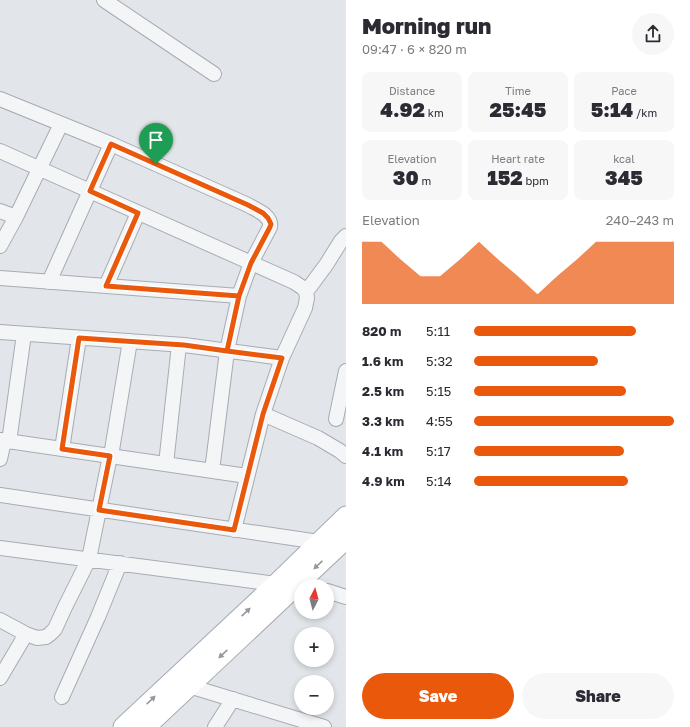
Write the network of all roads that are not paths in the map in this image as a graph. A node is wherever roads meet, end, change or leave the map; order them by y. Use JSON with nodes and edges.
{"nodes":[{"id":1,"x":104,"y":0,"type":"edge"},
{"id":2,"x":214,"y":74,"type":"dead end"},
{"id":3,"x":0,"y":99,"type":"edge"},
{"id":4,"x":61,"y":124,"type":"junction"},
{"id":5,"x":111,"y":144,"type":"junction"},
{"id":6,"x":0,"y":151,"type":"edge"},
{"id":7,"x":39,"y":168,"type":"junction"},
{"id":8,"x":90,"y":191,"type":"junction"},
{"id":9,"x":0,"y":211,"type":"edge"},
{"id":10,"x":138,"y":213,"type":"junction"},
{"id":11,"x":16,"y":217,"type":"junction"},
{"id":12,"x":346,"y":236,"type":"edge"},
{"id":13,"x":0,"y":246,"type":"edge"},
{"id":14,"x":251,"y":263,"type":"junction"},
{"id":15,"x":0,"y":278,"type":"edge"},
{"id":16,"x":48,"y":282,"type":"junction"},
{"id":17,"x":106,"y":286,"type":"junction"},
{"id":18,"x":306,"y":292,"type":"junction"},
{"id":19,"x":239,"y":296,"type":"junction"},
{"id":20,"x":0,"y":332,"type":"edge"},
{"id":21,"x":24,"y":334,"type":"junction"},
{"id":22,"x":79,"y":338,"type":"junction"},
{"id":23,"x":130,"y":342,"type":"junction"},
{"id":24,"x":179,"y":345,"type":"junction"},
{"id":25,"x":227,"y":351,"type":"junction"},
{"id":26,"x":282,"y":358,"type":"junction"},
{"id":27,"x":346,"y":371,"type":"edge"},
{"id":28,"x":263,"y":414,"type":"junction"},
{"id":29,"x":336,"y":419,"type":"dead end"},
{"id":30,"x":4,"y":441,"type":"edge"},
{"id":31,"x":62,"y":449,"type":"junction"},
{"id":32,"x":110,"y":456,"type":"junction"},
{"id":33,"x":346,"y":456,"type":"edge"},
{"id":34,"x":0,"y":459,"type":"edge"},
{"id":35,"x":166,"y":464,"type":"junction"},
{"id":36,"x":212,"y":471,"type":"junction"},
{"id":37,"x":247,"y":476,"type":"junction"},
{"id":38,"x":0,"y":495,"type":"edge"},
{"id":39,"x":99,"y":510,"type":"junction"},
{"id":40,"x":346,"y":516,"type":"edge"},
{"id":41,"x":234,"y":530,"type":"junction"},
{"id":42,"x":346,"y":538,"type":"edge"},
{"id":43,"x":319,"y":542,"type":"junction"},
{"id":44,"x":0,"y":548,"type":"edge"},
{"id":45,"x":89,"y":559,"type":"junction"},
{"id":46,"x":120,"y":564,"type":"junction"},
{"id":47,"x":290,"y":586,"type":"edge"},
{"id":48,"x":334,"y":593,"type":"edge"},
{"id":49,"x":346,"y":597,"type":"edge"},
{"id":50,"x":0,"y":620,"type":"edge"},
{"id":51,"x":26,"y":634,"type":"junction"},
{"id":52,"x":0,"y":678,"type":"edge"},
{"id":53,"x":190,"y":686,"type":"junction"},
{"id":54,"x":62,"y":697,"type":"dead end"},
{"id":55,"x":233,"y":700,"type":"junction"},
{"id":56,"x":292,"y":722,"type":"edge"},
{"id":57,"x":123,"y":727,"type":"edge"},
{"id":58,"x":146,"y":727,"type":"edge"},
{"id":59,"x":215,"y":727,"type":"edge"},
{"id":60,"x":324,"y":727,"type":"edge"}],
"edges":[{"from":1,"to":2,"type":"street"},
{"from":3,"to":4,"type":"street"},
{"from":4,"to":5,"type":"street"},
{"from":4,"to":7,"type":"street"},
{"from":5,"to":8,"type":"street"},
{"from":5,"to":14,"type":"street"},
{"from":6,"to":7,"type":"street"},
{"from":7,"to":8,"type":"street"},
{"from":7,"to":11,"type":"street"},
{"from":8,"to":10,"type":"street"},
{"from":8,"to":16,"type":"street"},
{"from":9,"to":11,"type":"street"},
{"from":10,"to":14,"type":"street"},
{"from":10,"to":17,"type":"street"},
{"from":11,"to":13,"type":"street"},
{"from":12,"to":18,"type":"street"},
{"from":14,"to":18,"type":"street"},
{"from":14,"to":19,"type":"street"},
{"from":15,"to":16,"type":"street"},
{"from":16,"to":17,"type":"street"},
{"from":17,"to":19,"type":"street"},
{"from":18,"to":26,"type":"street"},
{"from":19,"to":25,"type":"street"},
{"from":20,"to":21,"type":"street"},
{"from":21,"to":22,"type":"street"},
{"from":21,"to":30,"type":"street"},
{"from":22,"to":23,"type":"street"},
{"from":22,"to":31,"type":"street"},
{"from":23,"to":24,"type":"street"},
{"from":23,"to":32,"type":"street"},
{"from":24,"to":25,"type":"street"},
{"from":24,"to":35,"type":"street"},
{"from":25,"to":26,"type":"street"},
{"from":25,"to":36,"type":"street"},
{"from":26,"to":28,"type":"street"},
{"from":27,"to":29,"type":"street"},
{"from":28,"to":33,"type":"street"},
{"from":28,"to":37,"type":"street"},
{"from":30,"to":31,"type":"street"},
{"from":30,"to":34,"type":"street"},
{"from":31,"to":32,"type":"street"},
{"from":32,"to":35,"type":"street"},
{"from":32,"to":39,"type":"street"},
{"from":35,"to":36,"type":"street"},
{"from":36,"to":37,"type":"street"},
{"from":37,"to":41,"type":"street"},
{"from":38,"to":39,"type":"street"},
{"from":39,"to":41,"type":"street"},
{"from":39,"to":45,"type":"street"},
{"from":40,"to":43,"type":"main road"},
{"from":41,"to":43,"type":"street"},
{"from":42,"to":47,"type":"main road","one_way":true},
{"from":43,"to":47,"type":"main road"},
{"from":44,"to":45,"type":"street"},
{"from":45,"to":46,"type":"street"},
{"from":45,"to":51,"type":"street"},
{"from":46,"to":47,"type":"street"},
{"from":46,"to":54,"type":"street"},
{"from":47,"to":53,"type":"main road","one_way":true},
{"from":57,"to":47,"type":"main road","one_way":true},
{"from":48,"to":49,"type":"street"},
{"from":50,"to":51,"type":"street"},
{"from":51,"to":52,"type":"street"},
{"from":53,"to":55,"type":"street"},
{"from":53,"to":58,"type":"main road"},
{"from":55,"to":56,"type":"street"},
{"from":55,"to":59,"type":"street"},
{"from":56,"to":60,"type":"street"}]}
